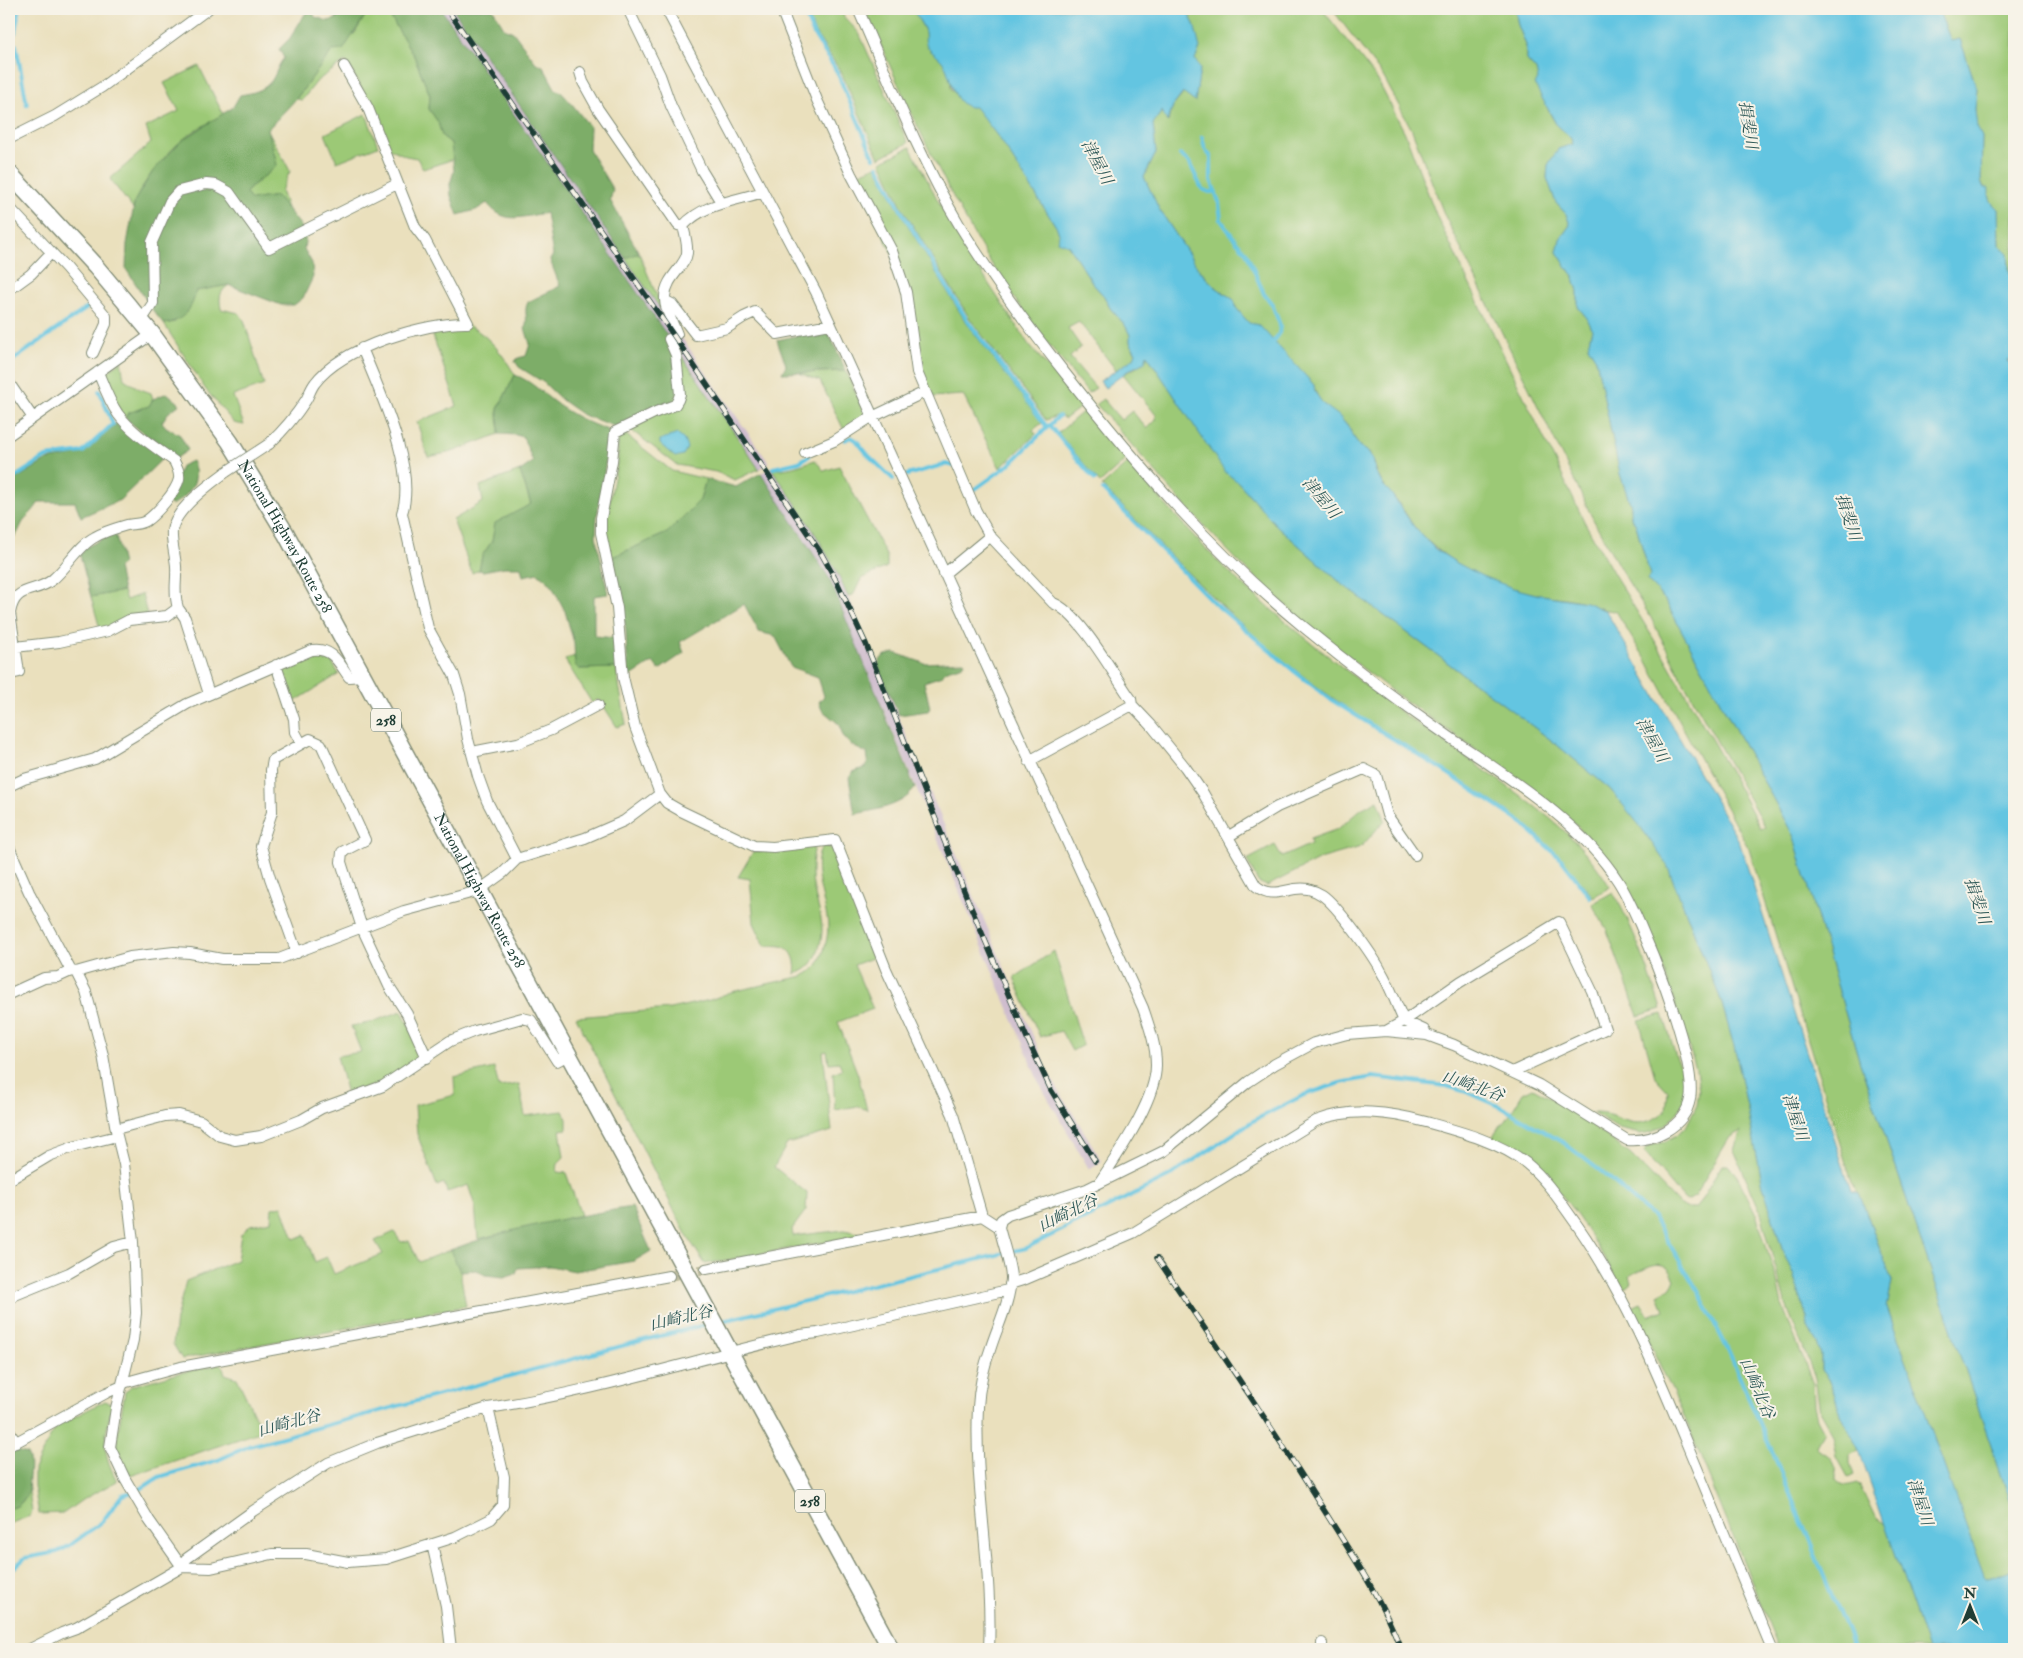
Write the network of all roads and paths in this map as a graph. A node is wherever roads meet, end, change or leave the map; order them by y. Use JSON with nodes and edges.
{"nodes":[{"id":1,"x":208,"y":9,"type":"edge"},
{"id":2,"x":628,"y":9,"type":"edge"},
{"id":3,"x":666,"y":9,"type":"edge"},
{"id":4,"x":781,"y":9,"type":"edge"},
{"id":5,"x":858,"y":9,"type":"edge"},
{"id":6,"x":344,"y":66,"type":"dead end"},
{"id":7,"x":580,"y":72,"type":"dead end"},
{"id":8,"x":9,"y":139,"type":"edge"},
{"id":9,"x":13,"y":177,"type":"edge"},
{"id":10,"x":397,"y":184,"type":"junction"},
{"id":11,"x":763,"y":192,"type":"junction"},
{"id":12,"x":720,"y":202,"type":"junction"},
{"id":13,"x":9,"y":207,"type":"edge"},
{"id":14,"x":683,"y":226,"type":"junction"},
{"id":15,"x":51,"y":253,"type":"junction"},
{"id":16,"x":9,"y":290,"type":"edge"},
{"id":17,"x":665,"y":301,"type":"junction"},
{"id":18,"x":141,"y":322,"type":"junction"},
{"id":19,"x":830,"y":324,"type":"junction"},
{"id":20,"x":152,"y":334,"type":"junction"},
{"id":21,"x":362,"y":348,"type":"junction"},
{"id":22,"x":93,"y":353,"type":"dead end"},
{"id":23,"x":98,"y":372,"type":"junction"},
{"id":24,"x":9,"y":383,"type":"edge"},
{"id":25,"x":925,"y":392,"type":"junction"},
{"id":26,"x":33,"y":418,"type":"junction"},
{"id":27,"x":873,"y":418,"type":"junction"},
{"id":28,"x":9,"y":435,"type":"edge"},
{"id":29,"x":805,"y":453,"type":"dead end"},
{"id":30,"x":990,"y":536,"type":"junction"},
{"id":31,"x":944,"y":574,"type":"junction"},
{"id":32,"x":178,"y":608,"type":"junction"},
{"id":33,"x":15,"y":647,"type":"junction"},
{"id":34,"x":276,"y":665,"type":"junction"},
{"id":35,"x":9,"y":674,"type":"edge"},
{"id":36,"x":362,"y":676,"type":"junction"},
{"id":37,"x":209,"y":694,"type":"junction"},
{"id":38,"x":598,"y":705,"type":"dead end"},
{"id":39,"x":1132,"y":705,"type":"junction"},
{"id":40,"x":302,"y":743,"type":"junction"},
{"id":41,"x":472,"y":752,"type":"junction"},
{"id":42,"x":1029,"y":761,"type":"junction"},
{"id":43,"x":9,"y":786,"type":"edge"},
{"id":44,"x":660,"y":794,"type":"junction"},
{"id":45,"x":1228,"y":836,"type":"junction"},
{"id":46,"x":9,"y":847,"type":"edge"},
{"id":47,"x":1415,"y":855,"type":"dead end"},
{"id":48,"x":517,"y":859,"type":"junction"},
{"id":49,"x":478,"y":891,"type":"junction"},
{"id":50,"x":362,"y":928,"type":"junction"},
{"id":51,"x":297,"y":953,"type":"junction"},
{"id":52,"x":74,"y":972,"type":"junction"},
{"id":53,"x":9,"y":994,"type":"edge"},
{"id":54,"x":1404,"y":1020,"type":"junction"},
{"id":55,"x":1386,"y":1031,"type":"junction"},
{"id":56,"x":1428,"y":1035,"type":"junction"},
{"id":57,"x":568,"y":1055,"type":"junction"},
{"id":58,"x":427,"y":1058,"type":"junction"},
{"id":59,"x":1514,"y":1071,"type":"junction"},
{"id":60,"x":116,"y":1133,"type":"junction"},
{"id":61,"x":9,"y":1180,"type":"edge"},
{"id":62,"x":1098,"y":1184,"type":"junction"},
{"id":63,"x":982,"y":1216,"type":"junction"},
{"id":64,"x":999,"y":1227,"type":"junction"},
{"id":65,"x":133,"y":1242,"type":"junction"},
{"id":66,"x":706,"y":1268,"type":"tunnel mouth"},
{"id":67,"x":669,"y":1276,"type":"tunnel mouth"},
{"id":68,"x":1010,"y":1284,"type":"junction"},
{"id":69,"x":9,"y":1300,"type":"edge"},
{"id":70,"x":726,"y":1348,"type":"junction"},
{"id":71,"x":123,"y":1385,"type":"junction"},
{"id":72,"x":488,"y":1408,"type":"junction"},
{"id":73,"x":9,"y":1431,"type":"edge"},
{"id":74,"x":12,"y":1445,"type":"edge"},
{"id":75,"x":432,"y":1544,"type":"junction"},
{"id":76,"x":182,"y":1567,"type":"junction"},
{"id":77,"x":30,"y":1649,"type":"edge"},
{"id":78,"x":451,"y":1649,"type":"edge"},
{"id":79,"x":891,"y":1649,"type":"edge"},
{"id":80,"x":989,"y":1649,"type":"edge"},
{"id":81,"x":1772,"y":1649,"type":"edge"}],
"edges":[{"from":1,"to":8,"type":"street"},
{"from":2,"to":12,"type":"street"},
{"from":3,"to":11,"type":"street"},
{"from":4,"to":25,"type":"street"},
{"from":5,"to":59,"type":"street"},
{"from":6,"to":10,"type":"street"},
{"from":7,"to":14,"type":"street"},
{"from":9,"to":18,"type":"highway","name":"National Highway Route 258","number":"258"},
{"from":10,"to":18,"type":"street"},
{"from":10,"to":21,"type":"street"},
{"from":11,"to":12,"type":"street"},
{"from":11,"to":19,"type":"street"},
{"from":12,"to":14,"type":"street"},
{"from":13,"to":15,"type":"street"},
{"from":14,"to":17,"type":"street"},
{"from":15,"to":16,"type":"street"},
{"from":15,"to":22,"type":"street"},
{"from":17,"to":19,"type":"street"},
{"from":17,"to":44,"type":"street"},
{"from":18,"to":20,"type":"highway","name":"National Highway Route 258","number":"258"},
{"from":19,"to":27,"type":"street"},
{"from":20,"to":23,"type":"street"},
{"from":20,"to":36,"type":"highway","name":"National Highway Route 258","number":"258"},
{"from":21,"to":32,"type":"street","bridge":true},
{"from":21,"to":41,"type":"street"},
{"from":23,"to":26,"type":"street"},
{"from":23,"to":33,"type":"street"},
{"from":24,"to":26,"type":"street"},
{"from":25,"to":27,"type":"street"},
{"from":25,"to":30,"type":"street"},
{"from":26,"to":28,"type":"street"},
{"from":27,"to":29,"type":"street"},
{"from":27,"to":31,"type":"street"},
{"from":30,"to":31,"type":"street"},
{"from":30,"to":39,"type":"street"},
{"from":31,"to":42,"type":"street"},
{"from":32,"to":33,"type":"street"},
{"from":32,"to":37,"type":"street"},
{"from":33,"to":35,"type":"street"},
{"from":34,"to":36,"type":"street"},
{"from":34,"to":37,"type":"street"},
{"from":34,"to":40,"type":"street"},
{"from":36,"to":49,"type":"highway","name":"National Highway Route 258","number":"258"},
{"from":37,"to":43,"type":"street"},
{"from":38,"to":41,"type":"street"},
{"from":39,"to":42,"type":"street"},
{"from":39,"to":45,"type":"street"},
{"from":40,"to":50,"type":"street"},
{"from":40,"to":51,"type":"street"},
{"from":41,"to":48,"type":"street"},
{"from":42,"to":62,"type":"street"},
{"from":44,"to":48,"type":"street"},
{"from":44,"to":63,"type":"street"},
{"from":45,"to":47,"type":"street"},
{"from":45,"to":54,"type":"street"},
{"from":46,"to":52,"type":"street"},
{"from":48,"to":49,"type":"street"},
{"from":49,"to":50,"type":"street"},
{"from":49,"to":57,"type":"highway","name":"National Highway Route 258","number":"258"},
{"from":50,"to":51,"type":"street"},
{"from":50,"to":58,"type":"street"},
{"from":51,"to":52,"type":"street"},
{"from":52,"to":53,"type":"street"},
{"from":52,"to":60,"type":"street"},
{"from":54,"to":55,"type":"street"},
{"from":54,"to":56,"type":"street"},
{"from":54,"to":59,"type":"street"},
{"from":55,"to":56,"type":"street"},
{"from":55,"to":62,"type":"street"},
{"from":56,"to":59,"type":"street"},
{"from":57,"to":58,"type":"street"},
{"from":57,"to":70,"type":"highway","name":"National Highway Route 258","number":"258"},
{"from":58,"to":60,"type":"street"},
{"from":60,"to":61,"type":"street"},
{"from":60,"to":65,"type":"street"},
{"from":62,"to":64,"type":"street"},
{"from":63,"to":64,"type":"street"},
{"from":63,"to":66,"type":"street"},
{"from":64,"to":68,"type":"street"},
{"from":65,"to":69,"type":"street"},
{"from":65,"to":71,"type":"street"},
{"from":67,"to":71,"type":"street"},
{"from":68,"to":70,"type":"street"},
{"from":68,"to":80,"type":"street"},
{"from":68,"to":81,"type":"street"},
{"from":70,"to":72,"type":"street"},
{"from":70,"to":79,"type":"highway","name":"National Highway Route 258","number":"258"},
{"from":71,"to":74,"type":"street"},
{"from":71,"to":76,"type":"street"},
{"from":72,"to":75,"type":"street"},
{"from":72,"to":76,"type":"street"},
{"from":73,"to":74,"type":"street"},
{"from":75,"to":76,"type":"street"},
{"from":75,"to":78,"type":"street"},
{"from":76,"to":77,"type":"street"}]}
